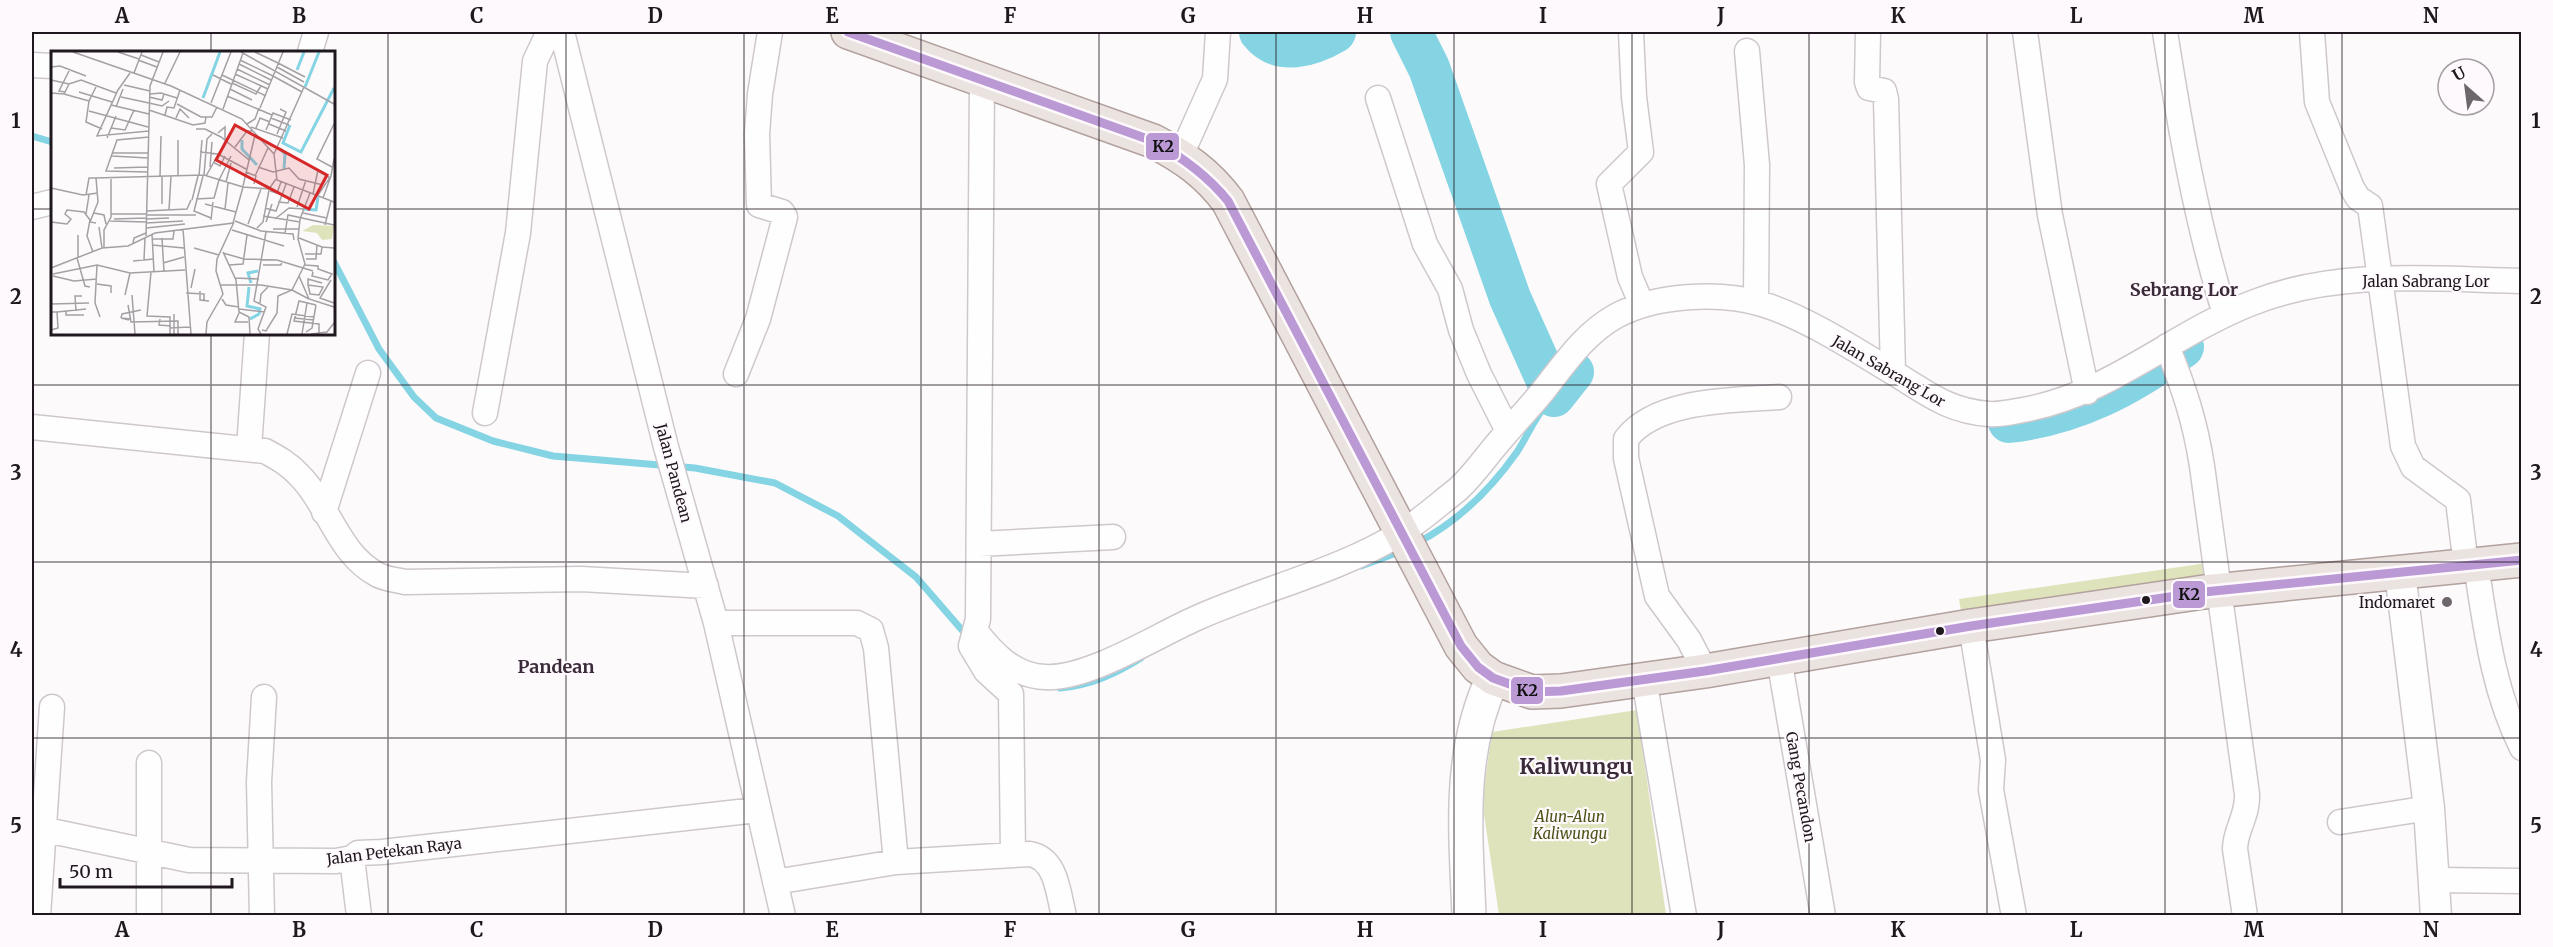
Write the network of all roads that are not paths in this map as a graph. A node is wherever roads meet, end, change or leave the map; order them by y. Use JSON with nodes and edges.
{"nodes":[{"id":1,"x":316,"y":32,"type":"edge"},
{"id":2,"x":557,"y":32,"type":"edge"},
{"id":3,"x":562,"y":32,"type":"edge"},
{"id":4,"x":770,"y":32,"type":"edge"},
{"id":5,"x":848,"y":32,"type":"edge"},
{"id":6,"x":1218,"y":32,"type":"edge"},
{"id":7,"x":1631,"y":32,"type":"edge"},
{"id":8,"x":1868,"y":32,"type":"edge"},
{"id":9,"x":2025,"y":32,"type":"edge"},
{"id":10,"x":2165,"y":32,"type":"edge"},
{"id":11,"x":2312,"y":32,"type":"edge"},
{"id":12,"x":310,"y":51,"type":"edge"},
{"id":13,"x":1747,"y":51,"type":"dead end"},
{"id":14,"x":32,"y":65,"type":"edge"},
{"id":15,"x":51,"y":66,"type":"edge"},
{"id":16,"x":982,"y":80,"type":"junction"},
{"id":17,"x":1378,"y":98,"type":"dead end"},
{"id":18,"x":1181,"y":156,"type":"junction"},
{"id":19,"x":51,"y":202,"type":"edge"},
{"id":20,"x":32,"y":207,"type":"edge"},
{"id":21,"x":2522,"y":281,"type":"edge"},
{"id":22,"x":2382,"y":285,"type":"junction"},
{"id":23,"x":1756,"y":302,"type":"junction"},
{"id":24,"x":1642,"y":305,"type":"junction"},
{"id":25,"x":2225,"y":314,"type":"junction"},
{"id":26,"x":257,"y":334,"type":"edge"},
{"id":27,"x":2170,"y":354,"type":"junction"},
{"id":28,"x":1893,"y":372,"type":"junction"},
{"id":29,"x":368,"y":373,"type":"dead end"},
{"id":30,"x":736,"y":374,"type":"dead end"},
{"id":31,"x":2087,"y":392,"type":"junction"},
{"id":32,"x":1779,"y":397,"type":"dead end"},
{"id":33,"x":485,"y":412,"type":"dead end"},
{"id":34,"x":32,"y":428,"type":"edge"},
{"id":35,"x":1508,"y":431,"type":"junction"},
{"id":36,"x":249,"y":448,"type":"junction"},
{"id":37,"x":324,"y":512,"type":"junction"},
{"id":38,"x":1113,"y":537,"type":"dead end"},
{"id":39,"x":1408,"y":542,"type":"junction"},
{"id":40,"x":979,"y":544,"type":"junction"},
{"id":41,"x":2522,"y":560,"type":"edge"},
{"id":42,"x":2471,"y":566,"type":"junction"},
{"id":43,"x":2400,"y":573,"type":"junction"},
{"id":44,"x":706,"y":586,"type":"junction"},
{"id":45,"x":2219,"y":591,"type":"junction"},
{"id":46,"x":716,"y":623,"type":"junction"},
{"id":47,"x":1971,"y":626,"type":"junction"},
{"id":48,"x":973,"y":637,"type":"junction"},
{"id":49,"x":1779,"y":658,"type":"junction"},
{"id":50,"x":1705,"y":671,"type":"junction"},
{"id":51,"x":1493,"y":678,"type":"junction"},
{"id":52,"x":1644,"y":679,"type":"junction"},
{"id":53,"x":264,"y":697,"type":"dead end"},
{"id":54,"x":52,"y":707,"type":"dead end"},
{"id":55,"x":2522,"y":748,"type":"edge"},
{"id":56,"x":149,"y":763,"type":"dead end"},
{"id":57,"x":2429,"y":808,"type":"junction"},
{"id":58,"x":758,"y":810,"type":"junction"},
{"id":59,"x":2340,"y":822,"type":"dead end"},
{"id":60,"x":38,"y":828,"type":"edge"},
{"id":61,"x":148,"y":850,"type":"junction"},
{"id":62,"x":1013,"y":855,"type":"junction"},
{"id":63,"x":352,"y":858,"type":"junction"},
{"id":64,"x":260,"y":859,"type":"junction"},
{"id":65,"x":896,"y":862,"type":"junction"},
{"id":66,"x":2436,"y":880,"type":"junction"},
{"id":67,"x":2522,"y":880,"type":"edge"},
{"id":68,"x":775,"y":882,"type":"junction"},
{"id":69,"x":38,"y":915,"type":"edge"},
{"id":70,"x":149,"y":915,"type":"edge"},
{"id":71,"x":262,"y":915,"type":"edge"},
{"id":72,"x":359,"y":915,"type":"edge"},
{"id":73,"x":783,"y":915,"type":"edge"},
{"id":74,"x":1064,"y":915,"type":"edge"},
{"id":75,"x":1469,"y":915,"type":"edge"},
{"id":76,"x":1684,"y":915,"type":"edge"},
{"id":77,"x":1823,"y":915,"type":"edge"},
{"id":78,"x":2014,"y":915,"type":"edge"},
{"id":79,"x":2245,"y":915,"type":"edge"},
{"id":80,"x":2436,"y":915,"type":"edge"}],
"edges":[{"from":1,"to":12,"type":"street"},
{"from":2,"to":33,"type":"street"},
{"from":3,"to":44,"type":"street","name":"Jalan Pandean"},
{"from":4,"to":30,"type":"street"},
{"from":5,"to":16,"type":"main road"},
{"from":6,"to":18,"type":"street"},
{"from":7,"to":24,"type":"street"},
{"from":8,"to":28,"type":"street"},
{"from":9,"to":31,"type":"street"},
{"from":10,"to":25,"type":"street"},
{"from":11,"to":22,"type":"street"},
{"from":13,"to":23,"type":"street"},
{"from":14,"to":15,"type":"street"},
{"from":16,"to":18,"type":"main road"},
{"from":16,"to":40,"type":"street"},
{"from":17,"to":35,"type":"street"},
{"from":18,"to":39,"type":"main road"},
{"from":19,"to":20,"type":"street"},
{"from":21,"to":22,"type":"street","name":"Jalan Sabrang Lor"},
{"from":22,"to":25,"type":"street","name":"Jalan Sabrang Lor"},
{"from":22,"to":42,"type":"street"},
{"from":23,"to":24,"type":"street","name":"Jalan Sabrang Lor"},
{"from":23,"to":28,"type":"street","name":"Jalan Sabrang Lor"},
{"from":24,"to":35,"type":"street","name":"Jalan Sabrang Lor"},
{"from":25,"to":27,"type":"street","name":"Jalan Sabrang Lor"},
{"from":26,"to":36,"type":"street"},
{"from":27,"to":31,"type":"street","name":"Jalan Sabrang Lor"},
{"from":27,"to":45,"type":"street"},
{"from":28,"to":31,"type":"street","name":"Jalan Sabrang Lor"},
{"from":29,"to":37,"type":"street"},
{"from":32,"to":50,"type":"street"},
{"from":34,"to":36,"type":"street"},
{"from":35,"to":39,"type":"street","name":"Jalan Sabrang Lor"},
{"from":36,"to":37,"type":"street"},
{"from":37,"to":44,"type":"street"},
{"from":38,"to":40,"type":"street"},
{"from":39,"to":48,"type":"street","name":"Jalan Sabrang Lor"},
{"from":39,"to":51,"type":"main road"},
{"from":40,"to":48,"type":"street"},
{"from":41,"to":42,"type":"main road"},
{"from":42,"to":43,"type":"main road"},
{"from":42,"to":55,"type":"street"},
{"from":43,"to":45,"type":"main road"},
{"from":43,"to":57,"type":"street"},
{"from":44,"to":46,"type":"street","name":"Jalan Pandean"},
{"from":45,"to":47,"type":"main road"},
{"from":45,"to":79,"type":"street"},
{"from":46,"to":58,"type":"street","name":"Jalan Pandean"},
{"from":46,"to":65,"type":"street"},
{"from":47,"to":49,"type":"main road"},
{"from":47,"to":78,"type":"street"},
{"from":48,"to":62,"type":"street"},
{"from":49,"to":50,"type":"main road"},
{"from":49,"to":77,"type":"street","name":"Gang Pecandon"},
{"from":50,"to":52,"type":"main road"},
{"from":51,"to":52,"type":"main road"},
{"from":51,"to":75,"type":"main road"},
{"from":52,"to":76,"type":"street"},
{"from":53,"to":64,"type":"street"},
{"from":54,"to":60,"type":"street"},
{"from":56,"to":61,"type":"street"},
{"from":57,"to":59,"type":"street"},
{"from":57,"to":66,"type":"street"},
{"from":58,"to":63,"type":"street","name":"Jalan Petekan Raya"},
{"from":58,"to":68,"type":"street","name":"Jalan Pandean"},
{"from":60,"to":61,"type":"street","name":"Jalan Petekan Raya"},
{"from":60,"to":69,"type":"street"},
{"from":61,"to":64,"type":"street","name":"Jalan Petekan Raya"},
{"from":61,"to":70,"type":"street"},
{"from":62,"to":65,"type":"street"},
{"from":62,"to":74,"type":"street"},
{"from":63,"to":64,"type":"street","name":"Jalan Petekan Raya"},
{"from":63,"to":72,"type":"street"},
{"from":64,"to":71,"type":"street"},
{"from":65,"to":68,"type":"street"},
{"from":66,"to":67,"type":"street"},
{"from":66,"to":80,"type":"street"},
{"from":68,"to":73,"type":"street","name":"Jalan Pandean"}]}
